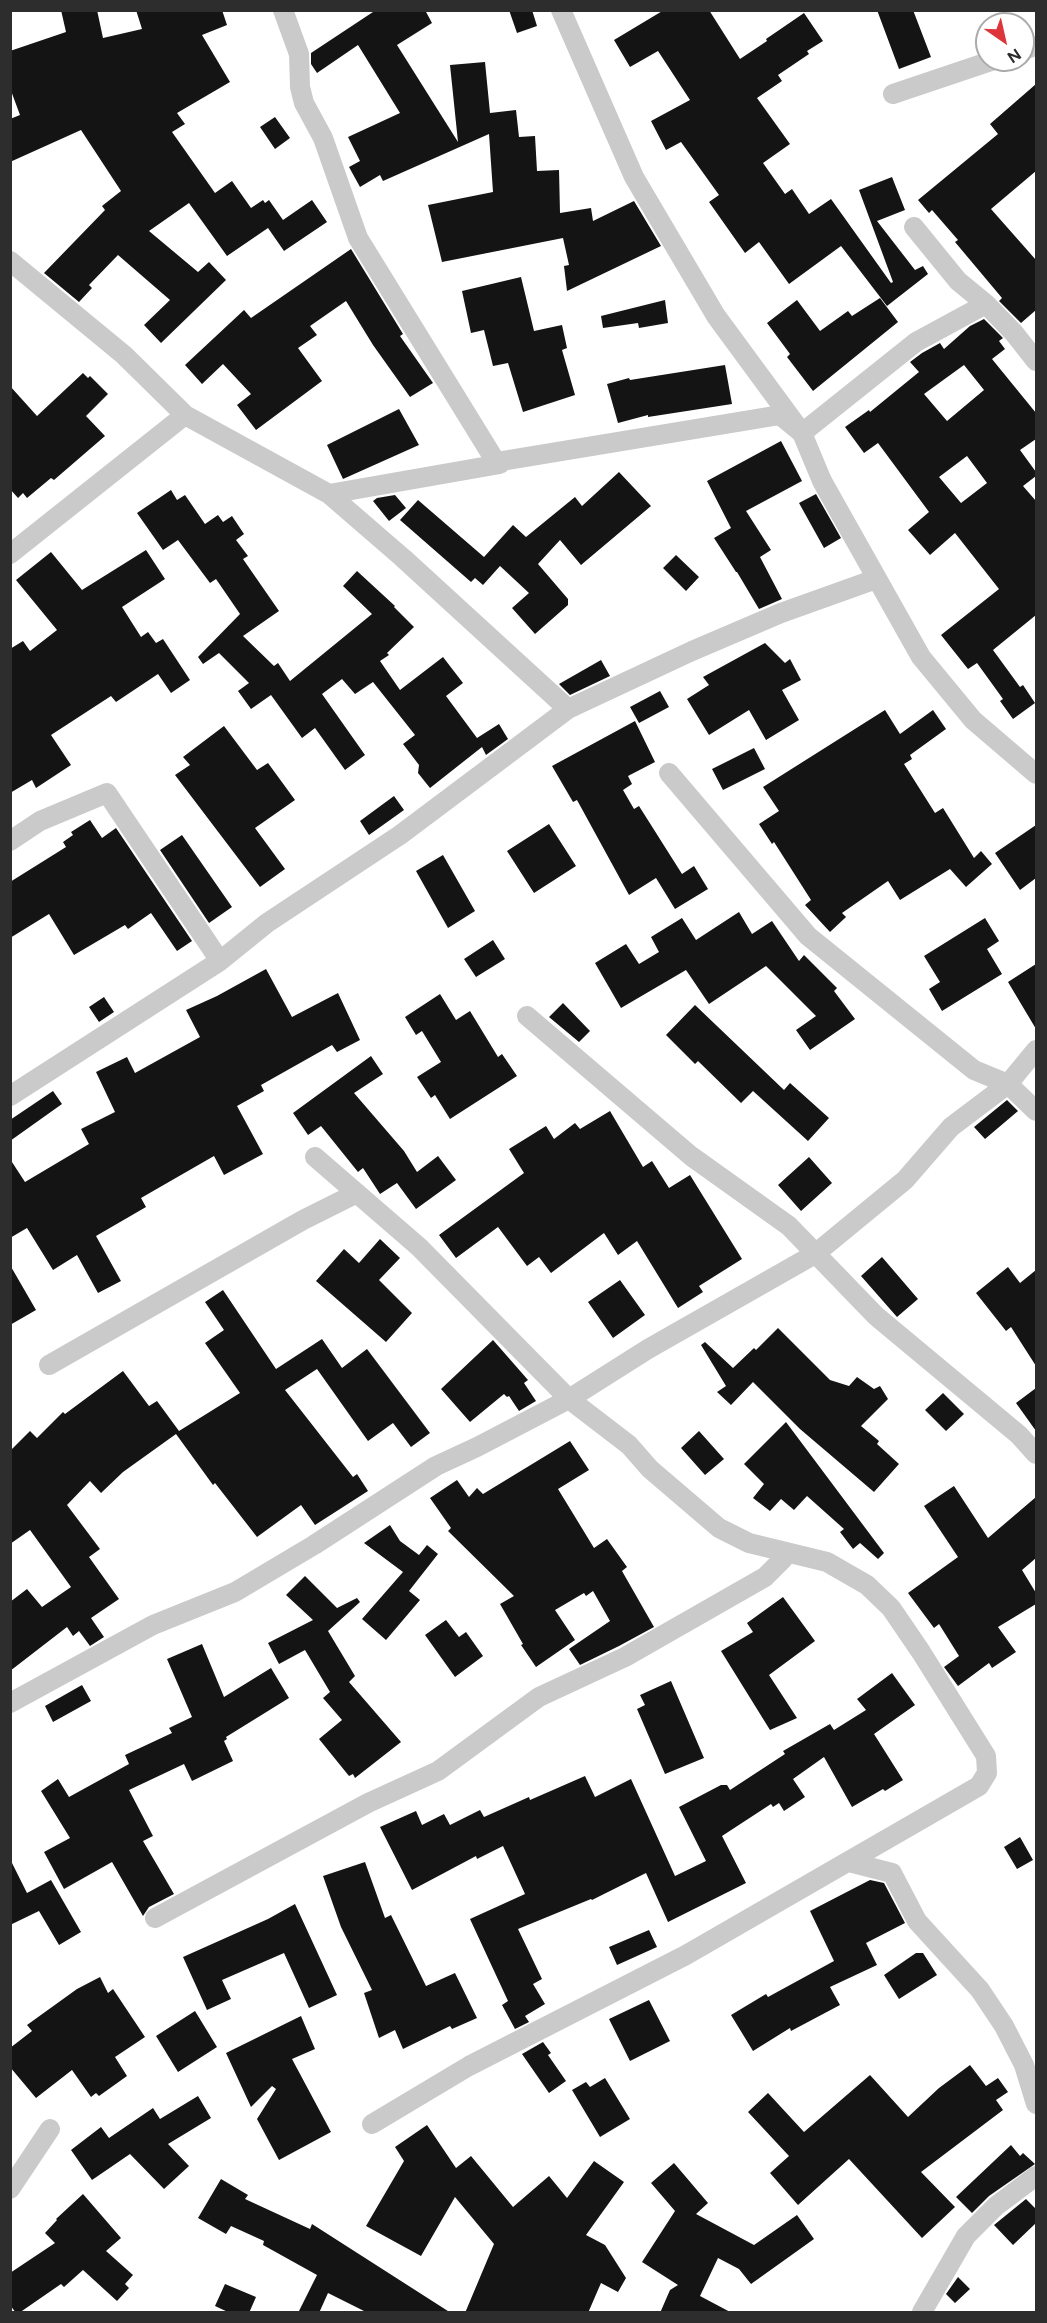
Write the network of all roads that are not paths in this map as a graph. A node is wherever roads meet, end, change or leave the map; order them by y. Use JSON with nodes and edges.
{"nodes":[{"id":1,"x":283,"y":10,"type":"edge"},
{"id":2,"x":561,"y":10,"type":"edge"},
{"id":3,"x":975,"y":66,"type":"edge"},
{"id":4,"x":893,"y":94,"type":"dead end"},
{"id":5,"x":915,"y":227,"type":"dead end"},
{"id":6,"x":10,"y":261,"type":"edge"},
{"id":7,"x":986,"y":304,"type":"junction"},
{"id":8,"x":1036,"y":361,"type":"edge"},
{"id":9,"x":184,"y":415,"type":"junction"},
{"id":10,"x":802,"y":433,"type":"junction"},
{"id":11,"x":496,"y":462,"type":"junction"},
{"id":12,"x":329,"y":494,"type":"junction"},
{"id":13,"x":10,"y":554,"type":"edge"},
{"id":14,"x":876,"y":579,"type":"junction"},
{"id":15,"x":568,"y":709,"type":"junction"},
{"id":16,"x":669,"y":773,"type":"dead end"},
{"id":17,"x":1036,"y":774,"type":"edge"},
{"id":18,"x":10,"y":841,"type":"edge"},
{"id":19,"x":220,"y":961,"type":"junction"},
{"id":20,"x":527,"y":1016,"type":"dead end"},
{"id":21,"x":1036,"y":1050,"type":"edge"},
{"id":22,"x":1008,"y":1084,"type":"junction"},
{"id":23,"x":10,"y":1096,"type":"edge"},
{"id":24,"x":1036,"y":1111,"type":"edge"},
{"id":25,"x":315,"y":1157,"type":"dead end"},
{"id":26,"x":357,"y":1193,"type":"junction"},
{"id":27,"x":815,"y":1254,"type":"junction"},
{"id":28,"x":49,"y":1365,"type":"dead end"},
{"id":29,"x":570,"y":1399,"type":"junction"},
{"id":30,"x":1036,"y":1454,"type":"edge"},
{"id":31,"x":780,"y":1551,"type":"junction"},
{"id":32,"x":10,"y":1702,"type":"edge"},
{"id":33,"x":849,"y":1862,"type":"junction"},
{"id":34,"x":155,"y":1918,"type":"dead end"},
{"id":35,"x":1036,"y":2104,"type":"edge"},
{"id":36,"x":372,"y":2124,"type":"dead end"},
{"id":37,"x":50,"y":2129,"type":"dead end"},
{"id":38,"x":1036,"y":2176,"type":"edge"},
{"id":39,"x":10,"y":2189,"type":"edge"},
{"id":40,"x":922,"y":2313,"type":"edge"}],
"edges":[{"from":1,"to":11,"type":"street"},
{"from":2,"to":10,"type":"street"},
{"from":3,"to":4,"type":"street"},
{"from":5,"to":7,"type":"street"},
{"from":6,"to":9,"type":"street"},
{"from":7,"to":8,"type":"street"},
{"from":7,"to":10,"type":"street"},
{"from":9,"to":12,"type":"street"},
{"from":9,"to":13,"type":"street"},
{"from":10,"to":11,"type":"street"},
{"from":10,"to":14,"type":"street"},
{"from":11,"to":12,"type":"street"},
{"from":12,"to":15,"type":"street"},
{"from":14,"to":15,"type":"street"},
{"from":14,"to":17,"type":"street"},
{"from":15,"to":19,"type":"street"},
{"from":16,"to":22,"type":"street"},
{"from":18,"to":19,"type":"street"},
{"from":19,"to":23,"type":"street"},
{"from":20,"to":27,"type":"street"},
{"from":21,"to":22,"type":"street"},
{"from":22,"to":24,"type":"street"},
{"from":22,"to":27,"type":"street"},
{"from":25,"to":26,"type":"street"},
{"from":26,"to":28,"type":"street"},
{"from":26,"to":29,"type":"street"},
{"from":27,"to":29,"type":"street"},
{"from":27,"to":30,"type":"street"},
{"from":29,"to":31,"type":"street"},
{"from":29,"to":32,"type":"street"},
{"from":31,"to":33,"type":"street"},
{"from":31,"to":34,"type":"street"},
{"from":33,"to":35,"type":"street"},
{"from":33,"to":36,"type":"street"},
{"from":37,"to":39,"type":"street"},
{"from":38,"to":40,"type":"street"}]}
